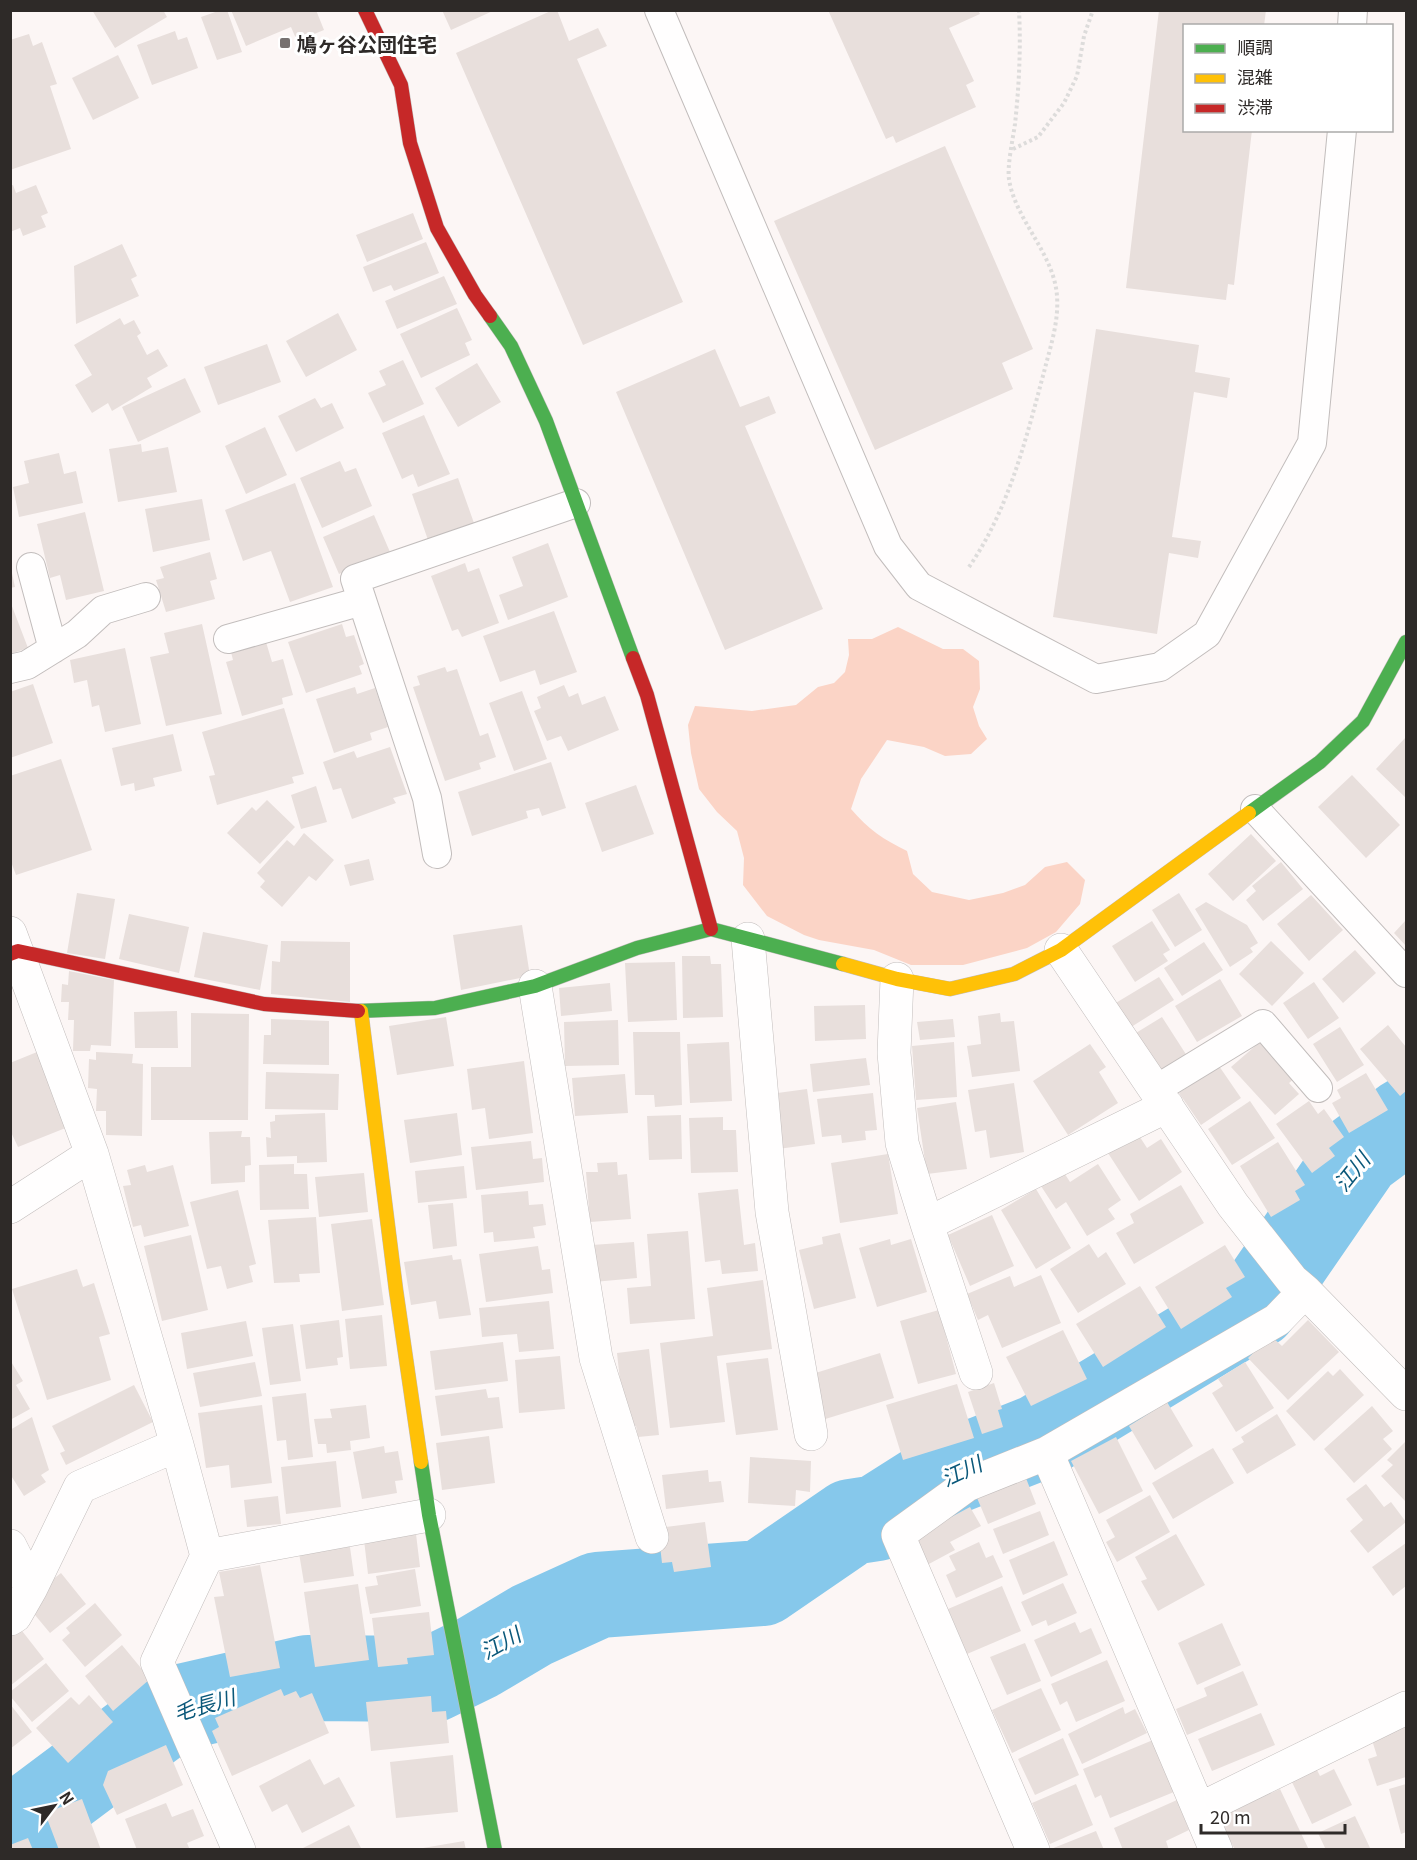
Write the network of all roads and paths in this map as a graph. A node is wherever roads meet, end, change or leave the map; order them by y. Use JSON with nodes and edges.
{"nodes":[{"id":1,"x":365,"y":10,"type":"edge"},
{"id":2,"x":659,"y":10,"type":"edge"},
{"id":3,"x":1020,"y":10,"type":"edge"},
{"id":4,"x":1093,"y":10,"type":"edge"},
{"id":5,"x":1342,"y":132,"type":"edge"},
{"id":6,"x":1012,"y":149,"type":"junction"},
{"id":7,"x":576,"y":503,"type":"junction"},
{"id":8,"x":31,"y":567,"type":"dead end"},
{"id":9,"x":146,"y":597,"type":"dead end"},
{"id":10,"x":362,"y":601,"type":"junction"},
{"id":11,"x":946,"y":601,"type":"junction"},
{"id":12,"x":228,"y":639,"type":"dead end"},
{"id":13,"x":1407,"y":642,"type":"edge"},
{"id":14,"x":53,"y":649,"type":"junction"},
{"id":15,"x":10,"y":669,"type":"edge"},
{"id":16,"x":1255,"y":809,"type":"junction"},
{"id":17,"x":437,"y":854,"type":"dead end"},
{"id":18,"x":711,"y":929,"type":"junction"},
{"id":19,"x":748,"y":939,"type":"junction"},
{"id":20,"x":13,"y":946,"type":"edge"},
{"id":21,"x":1060,"y":950,"type":"junction"},
{"id":22,"x":1407,"y":973,"type":"edge"},
{"id":23,"x":897,"y":979,"type":"junction"},
{"id":24,"x":535,"y":986,"type":"junction"},
{"id":25,"x":361,"y":1011,"type":"junction"},
{"id":26,"x":1318,"y":1088,"type":"dead end"},
{"id":27,"x":1161,"y":1098,"type":"junction"},
{"id":28,"x":92,"y":1154,"type":"junction"},
{"id":29,"x":10,"y":1207,"type":"edge"},
{"id":30,"x":927,"y":1224,"type":"junction"},
{"id":31,"x":1305,"y":1291,"type":"junction"},
{"id":32,"x":976,"y":1373,"type":"dead end"},
{"id":33,"x":1407,"y":1394,"type":"edge"},
{"id":34,"x":811,"y":1434,"type":"dead end"},
{"id":35,"x":177,"y":1445,"type":"junction"},
{"id":36,"x":1047,"y":1453,"type":"junction"},
{"id":37,"x":429,"y":1515,"type":"junction"},
{"id":38,"x":652,"y":1537,"type":"dead end"},
{"id":39,"x":10,"y":1546,"type":"edge"},
{"id":40,"x":207,"y":1556,"type":"junction"},
{"id":41,"x":31,"y":1588,"type":"junction"},
{"id":42,"x":10,"y":1619,"type":"edge"},
{"id":43,"x":1407,"y":1708,"type":"edge"},
{"id":44,"x":1200,"y":1809,"type":"junction"},
{"id":45,"x":239,"y":1850,"type":"edge"},
{"id":46,"x":495,"y":1850,"type":"edge"},
{"id":47,"x":1033,"y":1850,"type":"edge"},
{"id":48,"x":1216,"y":1850,"type":"edge"}],
"edges":[{"from":1,"to":7,"type":"street"},
{"from":2,"to":11,"type":"lane"},
{"from":3,"to":6,"type":"path"},
{"from":4,"to":6,"type":"path"},
{"from":5,"to":11,"type":"lane"},
{"from":6,"to":11,"type":"path"},
{"from":7,"to":10,"type":"lane"},
{"from":7,"to":18,"type":"street"},
{"from":8,"to":14,"type":"lane"},
{"from":9,"to":14,"type":"lane"},
{"from":10,"to":12,"type":"lane"},
{"from":10,"to":17,"type":"lane"},
{"from":13,"to":16,"type":"street"},
{"from":14,"to":15,"type":"lane"},
{"from":16,"to":21,"type":"street"},
{"from":16,"to":22,"type":"lane"},
{"from":18,"to":19,"type":"street"},
{"from":18,"to":24,"type":"street"},
{"from":19,"to":23,"type":"street"},
{"from":19,"to":34,"type":"street"},
{"from":20,"to":25,"type":"street"},
{"from":20,"to":28,"type":"street"},
{"from":21,"to":23,"type":"street"},
{"from":21,"to":27,"type":"street"},
{"from":23,"to":30,"type":"street"},
{"from":24,"to":25,"type":"street"},
{"from":24,"to":38,"type":"street"},
{"from":25,"to":37,"type":"street"},
{"from":26,"to":27,"type":"lane"},
{"from":27,"to":30,"type":"street"},
{"from":27,"to":31,"type":"street"},
{"from":28,"to":29,"type":"street"},
{"from":28,"to":35,"type":"street"},
{"from":30,"to":32,"type":"street"},
{"from":31,"to":33,"type":"street"},
{"from":31,"to":36,"type":"street"},
{"from":35,"to":40,"type":"street"},
{"from":35,"to":41,"type":"street"},
{"from":36,"to":44,"type":"street"},
{"from":36,"to":47,"type":"street"},
{"from":37,"to":40,"type":"street"},
{"from":37,"to":46,"type":"street"},
{"from":39,"to":41,"type":"street"},
{"from":40,"to":45,"type":"street"},
{"from":41,"to":42,"type":"street"},
{"from":43,"to":44,"type":"street"},
{"from":44,"to":48,"type":"street"}]}
